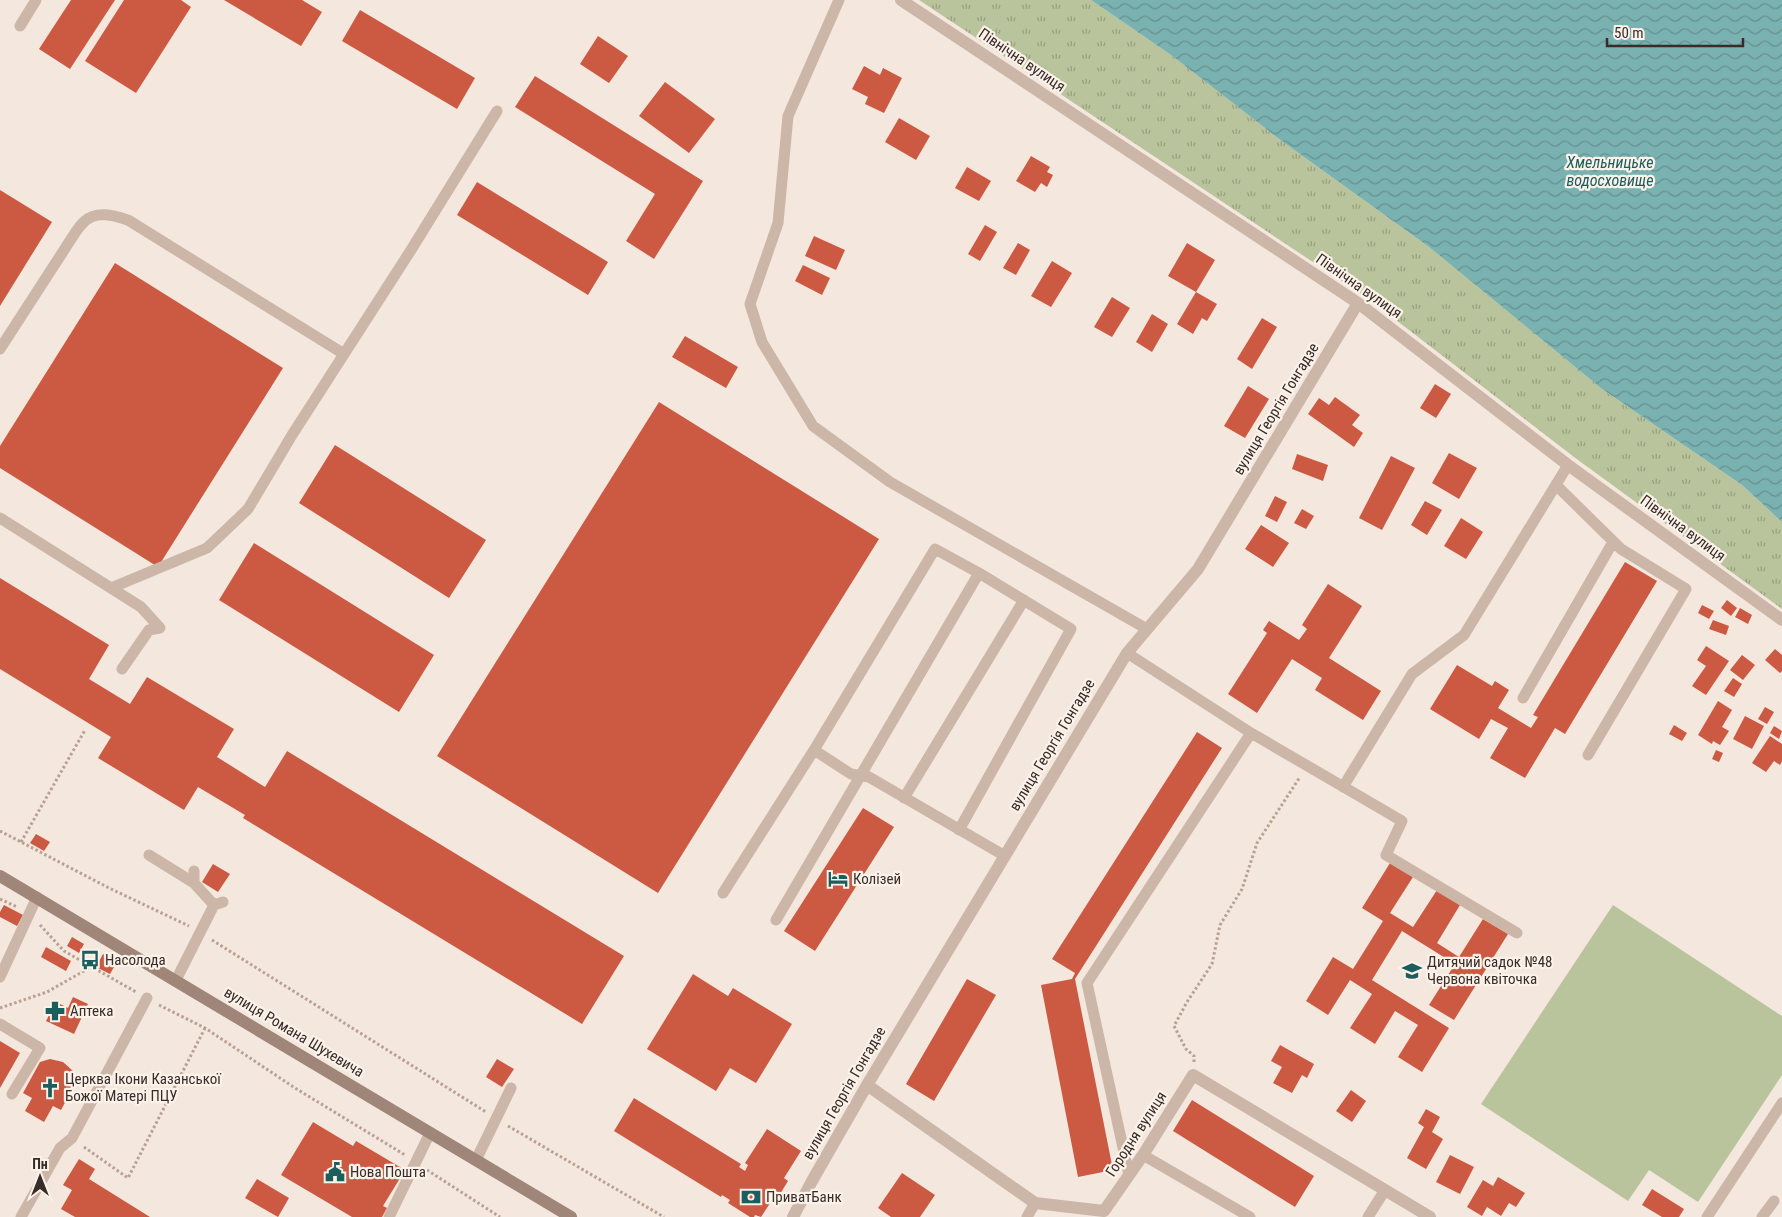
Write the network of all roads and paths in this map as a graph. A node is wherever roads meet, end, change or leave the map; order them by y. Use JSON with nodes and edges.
{"nodes":[{"id":1,"x":36,"y":0,"type":"edge"},
{"id":2,"x":839,"y":0,"type":"edge"},
{"id":3,"x":901,"y":0,"type":"edge"},
{"id":4,"x":20,"y":26,"type":"dead end"},
{"id":5,"x":497,"y":111,"type":"dead end"},
{"id":6,"x":1358,"y":303,"type":"junction"},
{"id":7,"x":0,"y":349,"type":"edge"},
{"id":8,"x":344,"y":354,"type":"junction"},
{"id":9,"x":1568,"y":465,"type":"junction"},
{"id":10,"x":1556,"y":485,"type":"junction"},
{"id":11,"x":0,"y":518,"type":"edge"},
{"id":12,"x":1613,"y":542,"type":"junction"},
{"id":13,"x":979,"y":573,"type":"junction"},
{"id":14,"x":111,"y":588,"type":"junction"},
{"id":15,"x":1024,"y":600,"type":"junction"},
{"id":16,"x":1782,"y":620,"type":"edge"},
{"id":17,"x":1147,"y":628,"type":"junction"},
{"id":18,"x":1126,"y":653,"type":"junction"},
{"id":19,"x":122,"y":669,"type":"dead end"},
{"id":20,"x":1524,"y":698,"type":"dead end"},
{"id":21,"x":85,"y":730,"type":"dead end"},
{"id":22,"x":1251,"y":733,"type":"junction"},
{"id":23,"x":814,"y":750,"type":"junction"},
{"id":24,"x":1588,"y":756,"type":"dead end"},
{"id":25,"x":1307,"y":766,"type":"junction"},
{"id":26,"x":862,"y":776,"type":"junction"},
{"id":27,"x":1343,"y":787,"type":"junction"},
{"id":28,"x":904,"y":798,"type":"junction"},
{"id":29,"x":959,"y":830,"type":"junction"},
{"id":30,"x":0,"y":831,"type":"edge"},
{"id":31,"x":22,"y":842,"type":"junction"},
{"id":32,"x":149,"y":855,"type":"dead end"},
{"id":33,"x":1004,"y":856,"type":"junction"},
{"id":34,"x":0,"y":876,"type":"edge"},
{"id":35,"x":723,"y":893,"type":"dead end"},
{"id":36,"x":37,"y":897,"type":"junction"},
{"id":37,"x":776,"y":920,"type":"dead end"},
{"id":38,"x":200,"y":932,"type":"junction"},
{"id":39,"x":1517,"y":932,"type":"dead end"},
{"id":40,"x":64,"y":951,"type":"dead end"},
{"id":41,"x":91,"y":967,"type":"junction"},
{"id":42,"x":0,"y":977,"type":"edge"},
{"id":43,"x":176,"y":980,"type":"junction"},
{"id":44,"x":147,"y":998,"type":"junction"},
{"id":45,"x":0,"y":1008,"type":"edge"},
{"id":46,"x":0,"y":1024,"type":"edge"},
{"id":47,"x":205,"y":1028,"type":"junction"},
{"id":48,"x":1194,"y":1075,"type":"junction"},
{"id":49,"x":867,"y":1085,"type":"junction"},
{"id":50,"x":511,"y":1088,"type":"dead end"},
{"id":51,"x":12,"y":1094,"type":"dead end"},
{"id":52,"x":1782,"y":1103,"type":"edge"},
{"id":53,"x":496,"y":1119,"type":"junction"},
{"id":54,"x":430,"y":1133,"type":"junction"},
{"id":55,"x":72,"y":1138,"type":"junction"},
{"id":56,"x":1143,"y":1155,"type":"junction"},
{"id":57,"x":476,"y":1160,"type":"junction"},
{"id":58,"x":416,"y":1162,"type":"junction"},
{"id":59,"x":1129,"y":1175,"type":"junction"},
{"id":60,"x":1385,"y":1190,"type":"junction"},
{"id":61,"x":1774,"y":1201,"type":"dead end"},
{"id":62,"x":1035,"y":1203,"type":"junction"},
{"id":63,"x":21,"y":1217,"type":"edge"},
{"id":64,"x":389,"y":1217,"type":"edge"},
{"id":65,"x":500,"y":1217,"type":"edge"},
{"id":66,"x":570,"y":1217,"type":"edge"},
{"id":67,"x":664,"y":1217,"type":"edge"},
{"id":68,"x":793,"y":1217,"type":"edge"},
{"id":69,"x":1027,"y":1217,"type":"edge"},
{"id":70,"x":1250,"y":1217,"type":"edge"},
{"id":71,"x":1368,"y":1217,"type":"edge"},
{"id":72,"x":1430,"y":1217,"type":"edge"},
{"id":73,"x":1707,"y":1217,"type":"edge"},
{"id":74,"x":1762,"y":1217,"type":"edge"}],
"edges":[{"from":1,"to":4,"type":"lane"},
{"from":2,"to":17,"type":"lane"},
{"from":3,"to":6,"type":"street","name":"Північна вулиця"},
{"from":5,"to":8,"type":"lane"},
{"from":6,"to":9,"type":"street","name":"Північна вулиця"},
{"from":6,"to":17,"type":"street","name":"вулиця Георгія Гонгадзе"},
{"from":7,"to":8,"type":"lane"},
{"from":8,"to":14,"type":"lane"},
{"from":9,"to":10,"type":"lane"},
{"from":9,"to":16,"type":"street","name":"Північна вулиця"},
{"from":10,"to":12,"type":"lane"},
{"from":10,"to":27,"type":"lane"},
{"from":11,"to":14,"type":"lane"},
{"from":12,"to":20,"type":"lane"},
{"from":12,"to":24,"type":"lane"},
{"from":13,"to":15,"type":"lane"},
{"from":13,"to":23,"type":"lane"},
{"from":13,"to":26,"type":"lane"},
{"from":14,"to":19,"type":"lane"},
{"from":15,"to":28,"type":"lane"},
{"from":15,"to":29,"type":"lane"},
{"from":17,"to":18,"type":"street","name":"вулиця Георгія Гонгадзе"},
{"from":18,"to":22,"type":"lane"},
{"from":18,"to":33,"type":"street","name":"вулиця Георгія Гонгадзе"},
{"from":21,"to":31,"type":"path"},
{"from":22,"to":25,"type":"lane"},
{"from":22,"to":59,"type":"lane"},
{"from":23,"to":26,"type":"lane"},
{"from":23,"to":35,"type":"lane"},
{"from":25,"to":27,"type":"lane"},
{"from":25,"to":48,"type":"path"},
{"from":26,"to":28,"type":"lane"},
{"from":26,"to":37,"type":"lane"},
{"from":27,"to":39,"type":"lane"},
{"from":28,"to":29,"type":"lane"},
{"from":29,"to":33,"type":"lane"},
{"from":30,"to":31,"type":"path"},
{"from":31,"to":38,"type":"path"},
{"from":32,"to":38,"type":"lane"},
{"from":33,"to":49,"type":"street","name":"вулиця Георгія Гонгадзе"},
{"from":34,"to":36,"type":"main road","name":"вулиця Романа Шухевича"},
{"from":36,"to":42,"type":"lane"},
{"from":36,"to":43,"type":"main road","name":"вулиця Романа Шухевича"},
{"from":38,"to":43,"type":"lane"},
{"from":38,"to":53,"type":"path"},
{"from":40,"to":41,"type":"path"},
{"from":41,"to":44,"type":"path"},
{"from":41,"to":45,"type":"path"},
{"from":43,"to":54,"type":"main road","name":"вулиця Романа Шухевича"},
{"from":44,"to":47,"type":"path"},
{"from":44,"to":55,"type":"lane"},
{"from":46,"to":51,"type":"lane"},
{"from":47,"to":55,"type":"path"},
{"from":47,"to":58,"type":"path"},
{"from":48,"to":56,"type":"street","name":"Городня вулиця"},
{"from":48,"to":60,"type":"street"},
{"from":49,"to":62,"type":"street","name":"Городня вулиця"},
{"from":49,"to":68,"type":"street","name":"вулиця Георгія Гонгадзе"},
{"from":50,"to":53,"type":"lane"},
{"from":52,"to":73,"type":"lane"},
{"from":53,"to":57,"type":"lane"},
{"from":53,"to":67,"type":"path"},
{"from":54,"to":57,"type":"main road","name":"вулиця Романа Шухевича"},
{"from":54,"to":58,"type":"lane"},
{"from":55,"to":63,"type":"lane"},
{"from":56,"to":59,"type":"street","name":"Городня вулиця"},
{"from":56,"to":70,"type":"lane"},
{"from":57,"to":66,"type":"main road","name":"вулиця Романа Шухевича"},
{"from":58,"to":64,"type":"lane"},
{"from":58,"to":65,"type":"path"},
{"from":59,"to":62,"type":"street","name":"Городня вулиця"},
{"from":60,"to":71,"type":"lane"},
{"from":60,"to":72,"type":"street"},
{"from":61,"to":74,"type":"lane"},
{"from":62,"to":69,"type":"lane"}]}
